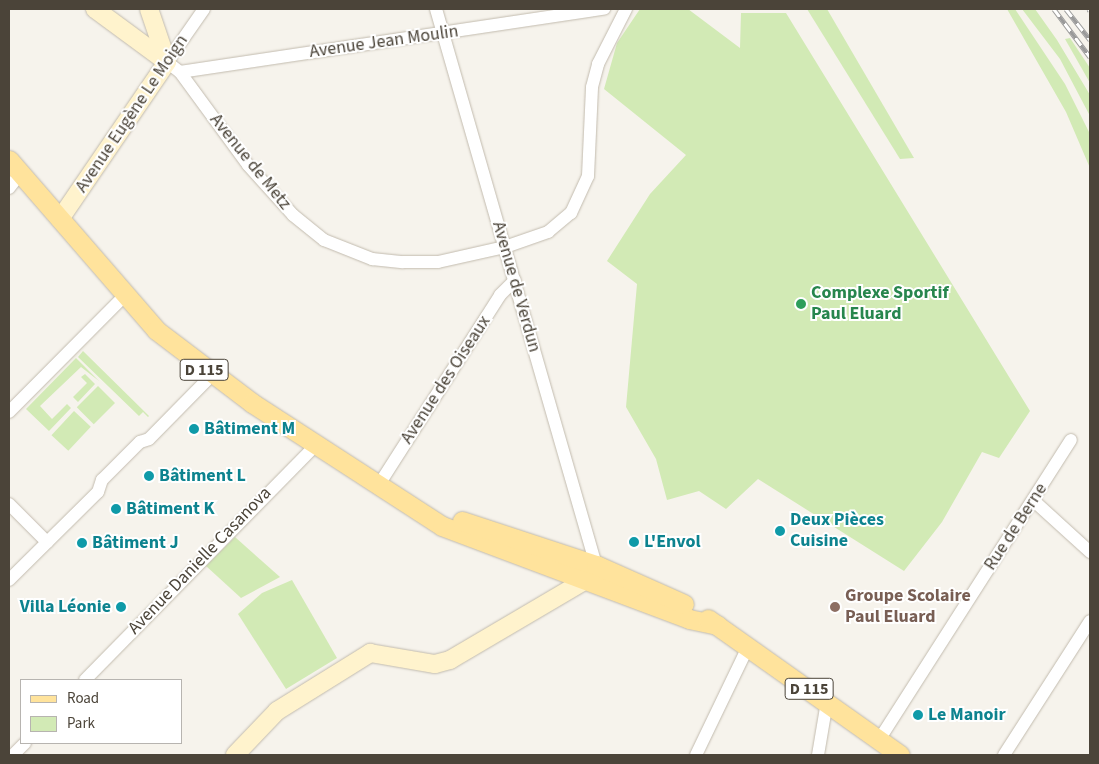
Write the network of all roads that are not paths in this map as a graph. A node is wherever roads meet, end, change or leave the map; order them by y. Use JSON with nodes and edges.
{"nodes":[{"id":1,"x":95,"y":9,"type":"edge"},
{"id":2,"x":148,"y":9,"type":"edge"},
{"id":3,"x":204,"y":9,"type":"edge"},
{"id":4,"x":436,"y":9,"type":"edge"},
{"id":5,"x":604,"y":9,"type":"edge"},
{"id":6,"x":626,"y":9,"type":"edge"},
{"id":7,"x":443,"y":34,"type":"junction"},
{"id":8,"x":153,"y":42,"type":"junction"},
{"id":9,"x":174,"y":67,"type":"junction"},
{"id":10,"x":13,"y":174,"type":"edge"},
{"id":11,"x":60,"y":220,"type":"junction"},
{"id":12,"x":505,"y":247,"type":"junction"},
{"id":13,"x":515,"y":280,"type":"junction"},
{"id":14,"x":124,"y":295,"type":"junction"},
{"id":15,"x":211,"y":376,"type":"junction"},
{"id":16,"x":9,"y":412,"type":"edge"},
{"id":17,"x":1071,"y":440,"type":"dead end"},
{"id":18,"x":317,"y":444,"type":"junction"},
{"id":19,"x":380,"y":482,"type":"junction"},
{"id":20,"x":1034,"y":501,"type":"junction"},
{"id":21,"x":9,"y":504,"type":"edge"},
{"id":22,"x":47,"y":542,"type":"junction"},
{"id":23,"x":1090,"y":552,"type":"edge"},
{"id":24,"x":564,"y":571,"type":"junction"},
{"id":25,"x":591,"y":572,"type":"junction"},
{"id":26,"x":9,"y":580,"type":"edge"},
{"id":27,"x":541,"y":604,"type":"junction"},
{"id":28,"x":1090,"y":621,"type":"edge"},
{"id":29,"x":717,"y":625,"type":"junction"},
{"id":30,"x":748,"y":646,"type":"junction"},
{"id":31,"x":86,"y":679,"type":"edge"},
{"id":32,"x":827,"y":702,"type":"junction"},
{"id":33,"x":879,"y":740,"type":"junction"},
{"id":34,"x":24,"y":744,"type":"edge"},
{"id":35,"x":13,"y":755,"type":"edge"},
{"id":36,"x":236,"y":755,"type":"edge"},
{"id":37,"x":696,"y":755,"type":"edge"},
{"id":38,"x":818,"y":755,"type":"edge"},
{"id":39,"x":900,"y":755,"type":"edge"},
{"id":40,"x":1004,"y":755,"type":"edge"}],
"edges":[{"from":1,"to":8,"type":"street"},
{"from":2,"to":8,"type":"street"},
{"from":3,"to":9,"type":"street","name":"Avenue Eugène Le Moign"},
{"from":4,"to":7,"type":"street","name":"Avenue de Verdun"},
{"from":5,"to":7,"type":"street","name":"Avenue Jean Moulin"},
{"from":6,"to":12,"type":"street","name":"Avenue de Metz"},
{"from":7,"to":9,"type":"street","name":"Avenue Jean Moulin"},
{"from":7,"to":12,"type":"street","name":"Avenue de Verdun"},
{"from":8,"to":9,"type":"street"},
{"from":9,"to":11,"type":"street","name":"Avenue Eugène Le Moign"},
{"from":9,"to":12,"type":"street","name":"Avenue de Metz"},
{"from":10,"to":11,"type":"main road","number":"D 115"},
{"from":11,"to":14,"type":"main road","number":"D 115"},
{"from":12,"to":13,"type":"street","name":"Avenue de Verdun"},
{"from":13,"to":19,"type":"street","name":"Avenue des Oiseaux"},
{"from":13,"to":25,"type":"street","name":"Avenue de Verdun"},
{"from":14,"to":15,"type":"main road","number":"D 115"},
{"from":14,"to":16,"type":"street"},
{"from":15,"to":18,"type":"main road","number":"D 115"},
{"from":15,"to":22,"type":"street"},
{"from":17,"to":20,"type":"street","name":"Rue de Berne"},
{"from":18,"to":19,"type":"main road","number":"D 115"},
{"from":18,"to":31,"type":"street","name":"Avenue Danielle Casanova"},
{"from":19,"to":24,"type":"main road","number":"D 115"},
{"from":19,"to":25,"type":"main road","number":"D 115"},
{"from":20,"to":23,"type":"street"},
{"from":20,"to":33,"type":"street","name":"Rue de Berne"},
{"from":21,"to":22,"type":"street"},
{"from":22,"to":26,"type":"street"},
{"from":24,"to":25,"type":"main road","number":"D 115"},
{"from":24,"to":27,"type":"street"},
{"from":25,"to":27,"type":"street"},
{"from":25,"to":29,"type":"main road","number":"D 115"},
{"from":25,"to":29,"type":"main road","number":"D 115"},
{"from":27,"to":36,"type":"street"},
{"from":28,"to":40,"type":"street"},
{"from":29,"to":30,"type":"main road","number":"D 115"},
{"from":30,"to":32,"type":"main road","number":"D 115"},
{"from":30,"to":37,"type":"street"},
{"from":32,"to":33,"type":"main road","number":"D 115"},
{"from":32,"to":38,"type":"street"},
{"from":33,"to":39,"type":"main road","number":"D 115"},
{"from":34,"to":35,"type":"street"}]}
